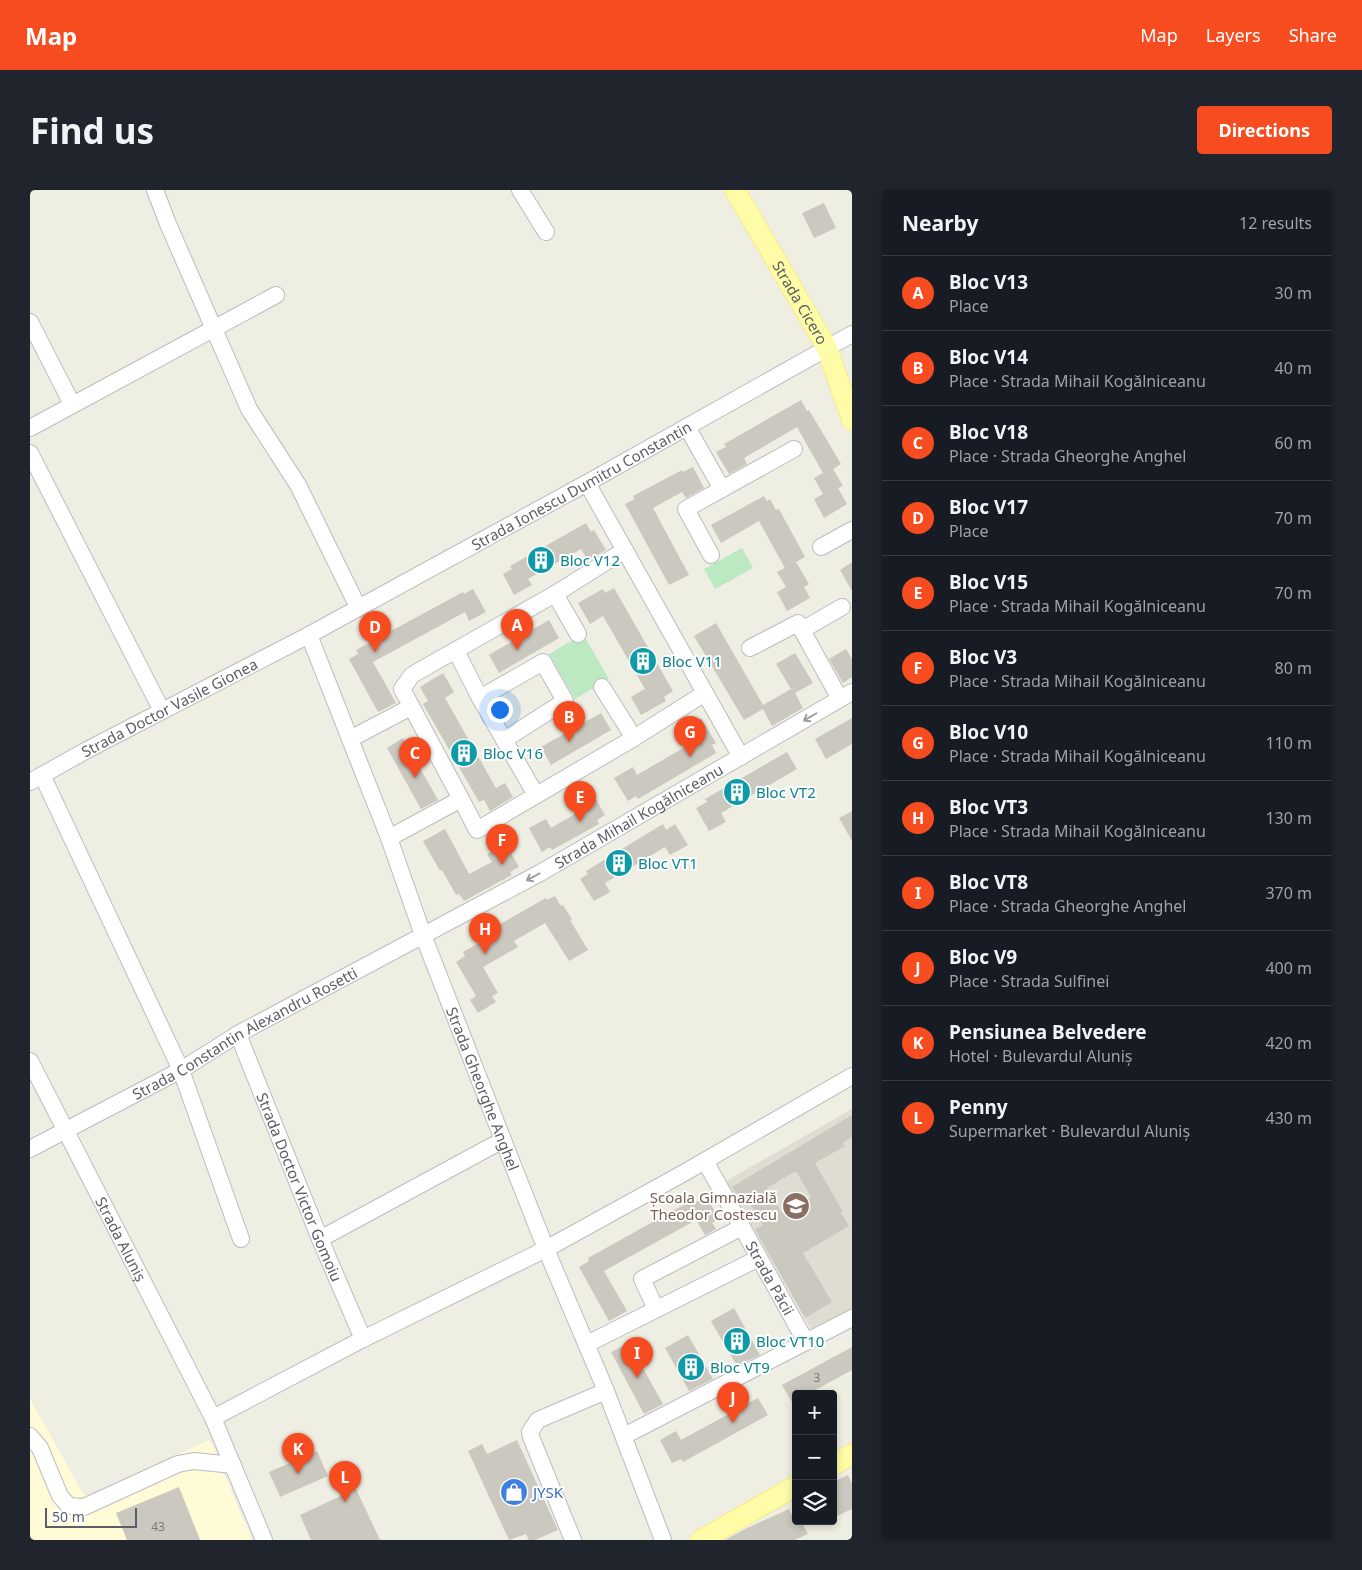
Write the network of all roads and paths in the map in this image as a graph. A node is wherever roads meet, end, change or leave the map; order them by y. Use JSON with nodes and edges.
{"nodes":[{"id":1,"x":155,"y":190,"type":"edge"},
{"id":2,"x":520,"y":190,"type":"edge"},
{"id":3,"x":735,"y":190,"type":"edge"},
{"id":4,"x":546,"y":232,"type":"dead end"},
{"id":5,"x":276,"y":295,"type":"dead end"},
{"id":6,"x":30,"y":322,"type":"edge"},
{"id":7,"x":214,"y":328,"type":"junction"},
{"id":8,"x":852,"y":334,"type":"edge"},
{"id":9,"x":827,"y":348,"type":"junction"},
{"id":10,"x":72,"y":404,"type":"junction"},
{"id":11,"x":852,"y":420,"type":"edge"},
{"id":12,"x":687,"y":427,"type":"junction"},
{"id":13,"x":30,"y":428,"type":"edge"},
{"id":14,"x":794,"y":449,"type":"dead end"},
{"id":15,"x":30,"y":453,"type":"edge"},
{"id":16,"x":587,"y":483,"type":"junction"},
{"id":17,"x":722,"y":489,"type":"junction"},
{"id":18,"x":852,"y":530,"type":"edge"},
{"id":19,"x":821,"y":547,"type":"dead end"},
{"id":20,"x":625,"y":550,"type":"junction"},
{"id":21,"x":710,"y":556,"type":"dead end"},
{"id":22,"x":555,"y":594,"type":"junction"},
{"id":23,"x":358,"y":607,"type":"junction"},
{"id":24,"x":842,"y":607,"type":"dead end"},
{"id":25,"x":802,"y":630,"type":"junction"},
{"id":26,"x":578,"y":634,"type":"dead end"},
{"id":27,"x":309,"y":635,"type":"junction"},
{"id":28,"x":750,"y":648,"type":"dead end"},
{"id":29,"x":456,"y":651,"type":"junction"},
{"id":30,"x":602,"y":687,"type":"dead end"},
{"id":31,"x":704,"y":694,"type":"junction"},
{"id":32,"x":846,"y":696,"type":"edge"},
{"id":33,"x":480,"y":698,"type":"junction"},
{"id":34,"x":411,"y":707,"type":"junction"},
{"id":35,"x":162,"y":711,"type":"junction"},
{"id":36,"x":634,"y":738,"type":"junction"},
{"id":37,"x":350,"y":739,"type":"junction"},
{"id":38,"x":504,"y":740,"type":"junction"},
{"id":39,"x":741,"y":756,"type":"junction"},
{"id":40,"x":36,"y":778,"type":"edge"},
{"id":41,"x":536,"y":795,"type":"junction"},
{"id":42,"x":461,"y":799,"type":"junction"},
{"id":43,"x":389,"y":838,"type":"junction"},
{"id":44,"x":423,"y":935,"type":"junction"},
{"id":45,"x":238,"y":1034,"type":"junction"},
{"id":46,"x":30,"y":1061,"type":"edge"},
{"id":47,"x":181,"y":1070,"type":"junction"},
{"id":48,"x":852,"y":1076,"type":"edge"},
{"id":49,"x":66,"y":1130,"type":"junction"},
{"id":50,"x":503,"y":1140,"type":"junction"},
{"id":51,"x":30,"y":1149,"type":"edge"},
{"id":52,"x":705,"y":1161,"type":"junction"},
{"id":53,"x":742,"y":1227,"type":"junction"},
{"id":54,"x":241,"y":1239,"type":"dead end"},
{"id":55,"x":320,"y":1239,"type":"junction"},
{"id":56,"x":546,"y":1249,"type":"junction"},
{"id":57,"x":759,"y":1258,"type":"junction"},
{"id":58,"x":656,"y":1309,"type":"junction"},
{"id":59,"x":852,"y":1318,"type":"edge"},
{"id":60,"x":363,"y":1339,"type":"junction"},
{"id":61,"x":806,"y":1342,"type":"junction"},
{"id":62,"x":587,"y":1344,"type":"junction"},
{"id":63,"x":606,"y":1391,"type":"junction"},
{"id":64,"x":213,"y":1418,"type":"junction"},
{"id":65,"x":30,"y":1436,"type":"edge"},
{"id":66,"x":624,"y":1436,"type":"junction"},
{"id":67,"x":852,"y":1454,"type":"edge"},
{"id":68,"x":837,"y":1463,"type":"edge"},
{"id":69,"x":233,"y":1465,"type":"junction"},
{"id":70,"x":792,"y":1488,"type":"edge"},
{"id":71,"x":264,"y":1540,"type":"edge"},
{"id":72,"x":573,"y":1540,"type":"edge"},
{"id":73,"x":663,"y":1540,"type":"edge"},
{"id":74,"x":701,"y":1540,"type":"edge"}],
"edges":[{"from":1,"to":7,"type":"street"},
{"from":2,"to":4,"type":"street"},
{"from":3,"to":9,"type":"main road","name":"Strada Cicero"},
{"from":5,"to":7,"type":"street"},
{"from":6,"to":10,"type":"street"},
{"from":7,"to":10,"type":"street"},
{"from":7,"to":23,"type":"street"},
{"from":8,"to":9,"type":"street","name":"Strada Ionescu Dumitru Constantin"},
{"from":9,"to":11,"type":"main road","name":"Strada Cicero"},
{"from":9,"to":12,"type":"street","name":"Strada Ionescu Dumitru Constantin"},
{"from":10,"to":13,"type":"street"},
{"from":12,"to":16,"type":"street","name":"Strada Ionescu Dumitru Constantin"},
{"from":12,"to":17,"type":"street"},
{"from":14,"to":17,"type":"street"},
{"from":15,"to":35,"type":"street"},
{"from":16,"to":20,"type":"street"},
{"from":16,"to":23,"type":"street","name":"Strada Ionescu Dumitru Constantin"},
{"from":17,"to":21,"type":"street"},
{"from":18,"to":19,"type":"street"},
{"from":20,"to":22,"type":"street"},
{"from":20,"to":31,"type":"street"},
{"from":22,"to":26,"type":"street"},
{"from":22,"to":29,"type":"street"},
{"from":23,"to":27,"type":"street","name":"Strada Ionescu Dumitru Constantin"},
{"from":24,"to":25,"type":"street"},
{"from":25,"to":28,"type":"street"},
{"from":25,"to":32,"type":"street"},
{"from":27,"to":35,"type":"street","name":"Strada Doctor Vasile Gionea"},
{"from":27,"to":37,"type":"street","name":"Strada Gheorghe Anghel"},
{"from":29,"to":33,"type":"street"},
{"from":29,"to":34,"type":"street"},
{"from":30,"to":36,"type":"street"},
{"from":31,"to":36,"type":"street"},
{"from":31,"to":39,"type":"street"},
{"from":32,"to":39,"type":"street","name":"Strada Mihail Kogălniceanu","one_way":true},
{"from":33,"to":38,"type":"street"},
{"from":33,"to":38,"type":"street"},
{"from":34,"to":37,"type":"street"},
{"from":34,"to":42,"type":"street"},
{"from":35,"to":40,"type":"street","name":"Strada Doctor Vasile Gionea"},
{"from":36,"to":41,"type":"street"},
{"from":37,"to":43,"type":"street","name":"Strada Gheorghe Anghel"},
{"from":38,"to":41,"type":"street"},
{"from":39,"to":44,"type":"street","name":"Strada Mihail Kogălniceanu","one_way":true},
{"from":40,"to":47,"type":"street"},
{"from":41,"to":42,"type":"street"},
{"from":42,"to":43,"type":"street"},
{"from":43,"to":44,"type":"street","name":"Strada Gheorghe Anghel"},
{"from":44,"to":45,"type":"street","name":"Strada Constantin Alexandru Rosetti"},
{"from":44,"to":50,"type":"street","name":"Strada Gheorghe Anghel"},
{"from":45,"to":47,"type":"street","name":"Strada Constantin Alexandru Rosetti"},
{"from":45,"to":55,"type":"street","name":"Strada Doctor Victor Gomoiu"},
{"from":46,"to":49,"type":"street","name":"Strada Aluniș"},
{"from":47,"to":49,"type":"street","name":"Strada Constantin Alexandru Rosetti"},
{"from":47,"to":54,"type":"street"},
{"from":48,"to":52,"type":"street"},
{"from":49,"to":51,"type":"street","name":"Strada Constantin Alexandru Rosetti"},
{"from":49,"to":64,"type":"street","name":"Strada Aluniș"},
{"from":50,"to":55,"type":"street"},
{"from":50,"to":56,"type":"street","name":"Strada Gheorghe Anghel"},
{"from":52,"to":53,"type":"street","name":"Strada Păcii"},
{"from":52,"to":56,"type":"street"},
{"from":53,"to":57,"type":"street","name":"Strada Păcii"},
{"from":53,"to":58,"type":"street"},
{"from":55,"to":60,"type":"street","name":"Strada Doctor Victor Gomoiu"},
{"from":56,"to":60,"type":"street"},
{"from":56,"to":62,"type":"street","name":"Strada Gheorghe Anghel"},
{"from":57,"to":58,"type":"street"},
{"from":57,"to":61,"type":"street","name":"Strada Păcii"},
{"from":58,"to":62,"type":"street"},
{"from":59,"to":61,"type":"street"},
{"from":60,"to":64,"type":"street"},
{"from":61,"to":66,"type":"street"},
{"from":62,"to":63,"type":"street","name":"Strada Gheorghe Anghel"},
{"from":63,"to":66,"type":"street","name":"Strada Gheorghe Anghel"},
{"from":63,"to":72,"type":"street"},
{"from":64,"to":69,"type":"street","name":"Strada Aluniș"},
{"from":65,"to":69,"type":"street"},
{"from":66,"to":73,"type":"street","name":"Strada Gheorghe Anghel"},
{"from":67,"to":68,"type":"main road"},
{"from":69,"to":71,"type":"street","name":"Strada Aluniș"},
{"from":70,"to":74,"type":"main road"}]}
